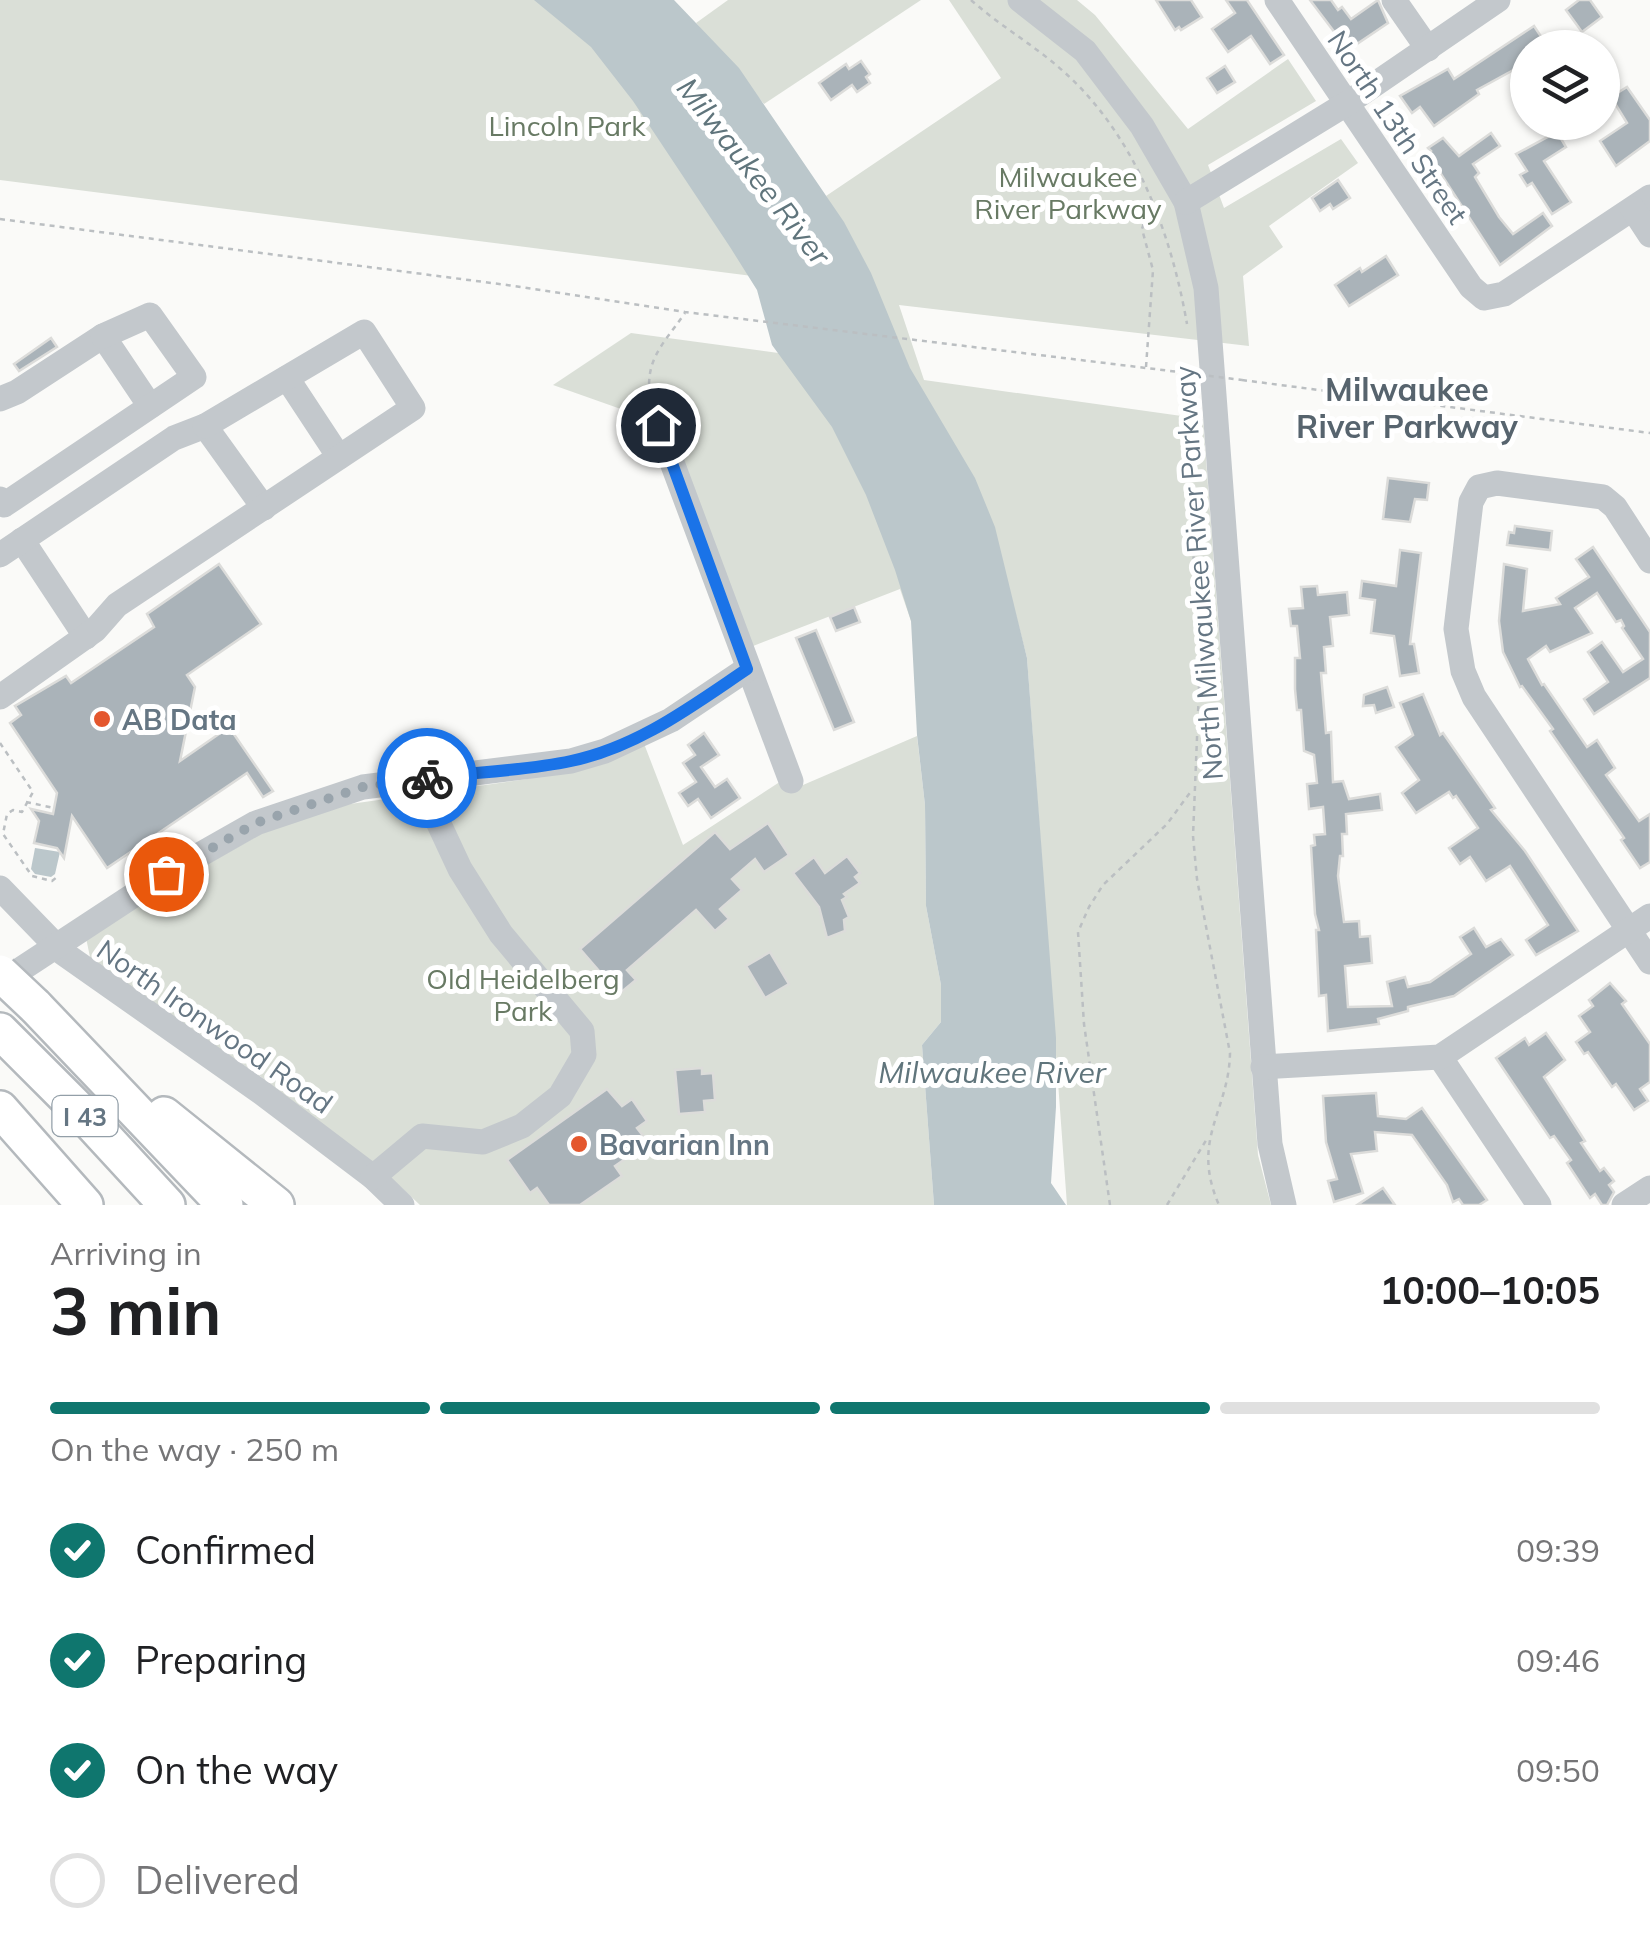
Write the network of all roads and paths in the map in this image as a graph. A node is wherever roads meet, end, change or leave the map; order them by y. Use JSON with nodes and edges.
{"nodes":[{"id":1,"x":971,"y":0,"type":"edge"},
{"id":2,"x":1020,"y":0,"type":"edge"},
{"id":3,"x":1276,"y":0,"type":"edge"},
{"id":4,"x":1394,"y":0,"type":"edge"},
{"id":5,"x":1498,"y":0,"type":"edge"},
{"id":6,"x":1428,"y":49,"type":"junction"},
{"id":7,"x":1346,"y":104,"type":"junction"},
{"id":8,"x":1186,"y":202,"type":"junction"},
{"id":9,"x":1641,"y":203,"type":"edge"},
{"id":10,"x":1156,"y":206,"type":"junction"},
{"id":11,"x":0,"y":219,"type":"edge"},
{"id":12,"x":1650,"y":235,"type":"edge"},
{"id":13,"x":686,"y":312,"type":"junction"},
{"id":14,"x":1188,"y":332,"type":"dead end"},
{"id":15,"x":103,"y":336,"type":"junction"},
{"id":16,"x":1193,"y":364,"type":"dead end"},
{"id":17,"x":1146,"y":368,"type":"junction"},
{"id":18,"x":1192,"y":376,"type":"dead end"},
{"id":19,"x":287,"y":378,"type":"junction"},
{"id":20,"x":1192,"y":388,"type":"dead end"},
{"id":21,"x":0,"y":399,"type":"edge"},
{"id":22,"x":150,"y":406,"type":"junction"},
{"id":23,"x":658,"y":425,"type":"joint"},
{"id":24,"x":206,"y":426,"type":"junction"},
{"id":25,"x":1650,"y":432,"type":"edge"},
{"id":26,"x":339,"y":457,"type":"junction"},
{"id":27,"x":0,"y":499,"type":"edge"},
{"id":28,"x":264,"y":508,"type":"junction"},
{"id":29,"x":22,"y":540,"type":"junction"},
{"id":30,"x":0,"y":556,"type":"edge"},
{"id":31,"x":1650,"y":561,"type":"edge"},
{"id":32,"x":86,"y":637,"type":"junction"},
{"id":33,"x":747,"y":669,"type":"junction"},
{"id":34,"x":0,"y":698,"type":"edge"},
{"id":35,"x":0,"y":743,"type":"edge"},
{"id":36,"x":418,"y":780,"type":"junction"},
{"id":37,"x":791,"y":781,"type":"dead end"},
{"id":38,"x":1194,"y":787,"type":"junction"},
{"id":39,"x":26,"y":802,"type":"junction"},
{"id":40,"x":54,"y":808,"type":"dead end"},
{"id":41,"x":58,"y":877,"type":"dead end"},
{"id":42,"x":0,"y":888,"type":"edge"},
{"id":43,"x":1640,"y":923,"type":"edge"},
{"id":44,"x":54,"y":946,"type":"junction"},
{"id":45,"x":1650,"y":962,"type":"edge"},
{"id":46,"x":0,"y":972,"type":"edge"},
{"id":47,"x":0,"y":984,"type":"edge"},
{"id":48,"x":0,"y":1031,"type":"edge"},
{"id":49,"x":65,"y":1036,"type":"junction"},
{"id":50,"x":1440,"y":1057,"type":"junction"},
{"id":51,"x":1263,"y":1067,"type":"junction"},
{"id":52,"x":0,"y":1108,"type":"edge"},
{"id":53,"x":1209,"y":1136,"type":"junction"},
{"id":54,"x":25,"y":1139,"type":"junction"},
{"id":55,"x":373,"y":1176,"type":"junction"},
{"id":56,"x":1650,"y":1188,"type":"edge"},
{"id":57,"x":71,"y":1205,"type":"edge"},
{"id":58,"x":85,"y":1205,"type":"edge"},
{"id":59,"x":167,"y":1205,"type":"edge"},
{"id":60,"x":225,"y":1205,"type":"edge"},
{"id":61,"x":276,"y":1205,"type":"edge"},
{"id":62,"x":402,"y":1205,"type":"edge"},
{"id":63,"x":1110,"y":1205,"type":"edge"},
{"id":64,"x":1168,"y":1205,"type":"edge"},
{"id":65,"x":1218,"y":1205,"type":"edge"},
{"id":66,"x":1284,"y":1205,"type":"edge"},
{"id":67,"x":1539,"y":1205,"type":"edge"},
{"id":68,"x":1624,"y":1205,"type":"edge"}],
"edges":[{"from":1,"to":10,"type":"path"},
{"from":2,"to":8,"type":"street","name":"North Milwaukee River Parkway"},
{"from":3,"to":7,"type":"street","name":"North 13th Street"},
{"from":4,"to":6,"type":"street"},
{"from":5,"to":6,"type":"street"},
{"from":6,"to":7,"type":"street"},
{"from":7,"to":8,"type":"street"},
{"from":7,"to":9,"type":"street","name":"North 13th Street"},
{"from":8,"to":10,"type":"path"},
{"from":8,"to":51,"type":"street","name":"North Milwaukee River Parkway"},
{"from":9,"to":12,"type":"street"},
{"from":10,"to":14,"type":"path"},
{"from":10,"to":17,"type":"path"},
{"from":11,"to":13,"type":"path"},
{"from":13,"to":17,"type":"path"},
{"from":13,"to":23,"type":"path"},
{"from":15,"to":21,"type":"street"},
{"from":15,"to":22,"type":"street"},
{"from":15,"to":22,"type":"street"},
{"from":16,"to":18,"type":"path"},
{"from":17,"to":25,"type":"path","bridge":true},
{"from":19,"to":24,"type":"street"},
{"from":19,"to":26,"type":"street"},
{"from":19,"to":26,"type":"street"},
{"from":20,"to":38,"type":"path"},
{"from":22,"to":27,"type":"street"},
{"from":23,"to":33,"type":"street"},
{"from":24,"to":28,"type":"street"},
{"from":24,"to":29,"type":"street"},
{"from":26,"to":28,"type":"street"},
{"from":28,"to":32,"type":"street"},
{"from":29,"to":30,"type":"street"},
{"from":29,"to":32,"type":"street"},
{"from":31,"to":43,"type":"street"},
{"from":32,"to":34,"type":"street"},
{"from":33,"to":36,"type":"street"},
{"from":33,"to":37,"type":"street"},
{"from":35,"to":39,"type":"path"},
{"from":36,"to":44,"type":"street"},
{"from":36,"to":55,"type":"street"},
{"from":38,"to":53,"type":"path"},
{"from":38,"to":63,"type":"path"},
{"from":39,"to":40,"type":"path"},
{"from":39,"to":41,"type":"path"},
{"from":42,"to":44,"type":"street","name":"North Ironwood Road"},
{"from":43,"to":45,"type":"street"},
{"from":43,"to":50,"type":"street"},
{"from":44,"to":47,"type":"street"},
{"from":44,"to":55,"type":"street","name":"North Ironwood Road"},
{"from":46,"to":49,"type":"highway","number":"I 43","bridge":true},
{"from":48,"to":59,"type":"highway","number":"I 43"},
{"from":49,"to":60,"type":"highway","number":"I 43"},
{"from":49,"to":61,"type":"highway"},
{"from":50,"to":51,"type":"street"},
{"from":50,"to":67,"type":"street"},
{"from":51,"to":66,"type":"street","name":"North Milwaukee River Parkway"},
{"from":52,"to":54,"type":"highway"},
{"from":53,"to":64,"type":"path"},
{"from":53,"to":65,"type":"path"},
{"from":54,"to":57,"type":"highway"},
{"from":54,"to":58,"type":"highway"},
{"from":55,"to":62,"type":"street","name":"North Ironwood Road"},
{"from":56,"to":68,"type":"street"}]}
